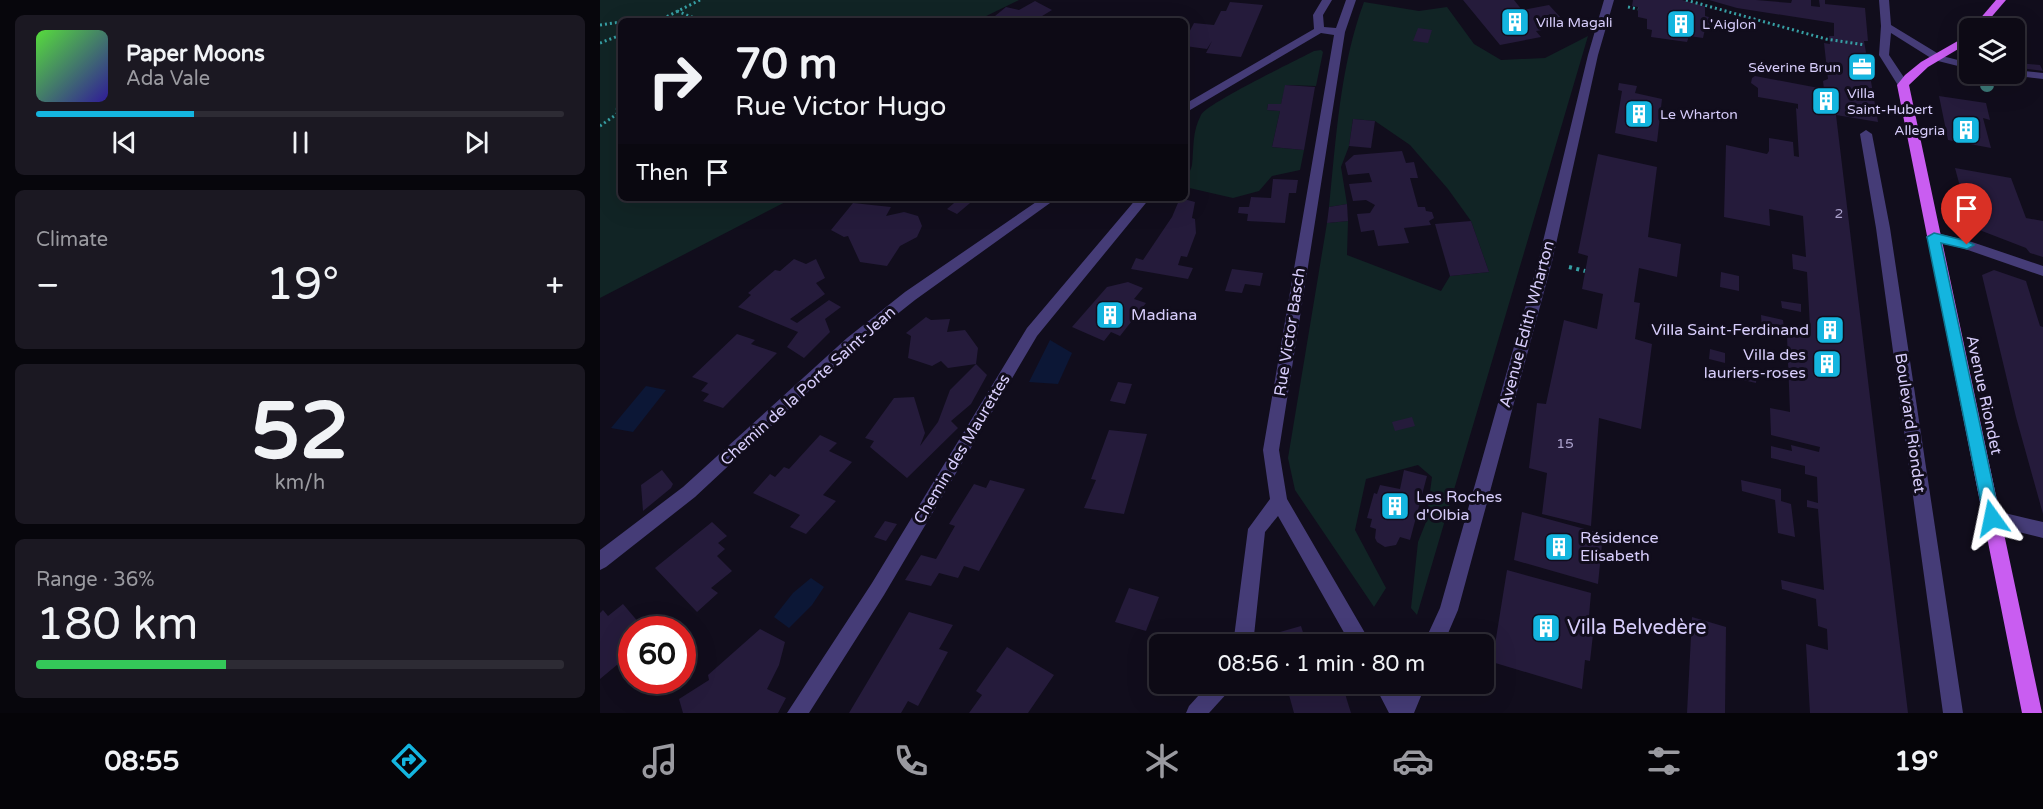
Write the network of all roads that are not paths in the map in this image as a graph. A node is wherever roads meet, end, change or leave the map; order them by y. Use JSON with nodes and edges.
{"nodes":[{"id":1,"x":1327,"y":0,"type":"edge"},
{"id":2,"x":1351,"y":0,"type":"edge"},
{"id":3,"x":1609,"y":0,"type":"edge"},
{"id":4,"x":1884,"y":0,"type":"edge"},
{"id":5,"x":2001,"y":0,"type":"edge"},
{"id":6,"x":1986,"y":18,"type":"edge"},
{"id":7,"x":1886,"y":26,"type":"junction"},
{"id":8,"x":1319,"y":30,"type":"junction"},
{"id":9,"x":1340,"y":32,"type":"junction"},
{"id":10,"x":1959,"y":44,"type":"edge"},
{"id":11,"x":1938,"y":58,"type":"junction"},
{"id":12,"x":1959,"y":63,"type":"edge"},
{"id":13,"x":2025,"y":74,"type":"edge"},
{"id":14,"x":2043,"y":76,"type":"edge"},
{"id":15,"x":1903,"y":85,"type":"junction"},
{"id":16,"x":1188,"y":107,"type":"edge"},
{"id":17,"x":1866,"y":134,"type":"dead end"},
{"id":18,"x":1047,"y":201,"type":"edge"},
{"id":19,"x":1141,"y":201,"type":"edge"},
{"id":20,"x":1934,"y":237,"type":"junction"},
{"id":21,"x":2043,"y":271,"type":"edge"},
{"id":22,"x":1279,"y":501,"type":"junction"},
{"id":23,"x":1992,"y":518,"type":"junction"},
{"id":24,"x":2043,"y":530,"type":"edge"},
{"id":25,"x":600,"y":561,"type":"edge"},
{"id":26,"x":1245,"y":634,"type":"edge"},
{"id":27,"x":1356,"y":634,"type":"edge"},
{"id":28,"x":1438,"y":634,"type":"edge"},
{"id":29,"x":1213,"y":694,"type":"edge"},
{"id":30,"x":1390,"y":694,"type":"edge"},
{"id":31,"x":1411,"y":694,"type":"edge"},
{"id":32,"x":797,"y":713,"type":"edge"},
{"id":33,"x":1196,"y":713,"type":"edge"},
{"id":34,"x":1402,"y":713,"type":"edge"},
{"id":35,"x":1953,"y":713,"type":"edge"},
{"id":36,"x":2032,"y":713,"type":"edge"}],
"edges":[{"from":1,"to":8,"type":"street"},
{"from":2,"to":9,"type":"street","name":"Rue Victor Basch"},
{"from":3,"to":28,"type":"street","name":"Avenue Edith Wharton"},
{"from":4,"to":7,"type":"street"},
{"from":5,"to":6,"type":"main road"},
{"from":7,"to":11,"type":"street"},
{"from":7,"to":15,"type":"street"},
{"from":8,"to":9,"type":"street"},
{"from":8,"to":16,"type":"street"},
{"from":9,"to":22,"type":"street","name":"Rue Victor Basch"},
{"from":10,"to":11,"type":"main road"},
{"from":11,"to":12,"type":"street"},
{"from":11,"to":15,"type":"main road"},
{"from":13,"to":14,"type":"street"},
{"from":15,"to":20,"type":"main road","name":"Avenue Riondet"},
{"from":17,"to":35,"type":"street","name":"Boulevard Riondet"},
{"from":18,"to":25,"type":"street","name":"Chemin de la Porte Saint-Jean"},
{"from":19,"to":32,"type":"street","name":"Chemin des Maurettes"},
{"from":20,"to":21,"type":"street"},
{"from":20,"to":23,"type":"main road","name":"Avenue Riondet"},
{"from":22,"to":26,"type":"street"},
{"from":22,"to":27,"type":"street","name":"Rue Victor Basch"},
{"from":23,"to":24,"type":"street"},
{"from":23,"to":36,"type":"main road","name":"Avenue Riondet"},
{"from":29,"to":33,"type":"street"},
{"from":30,"to":34,"type":"street"},
{"from":31,"to":34,"type":"street"}]}
